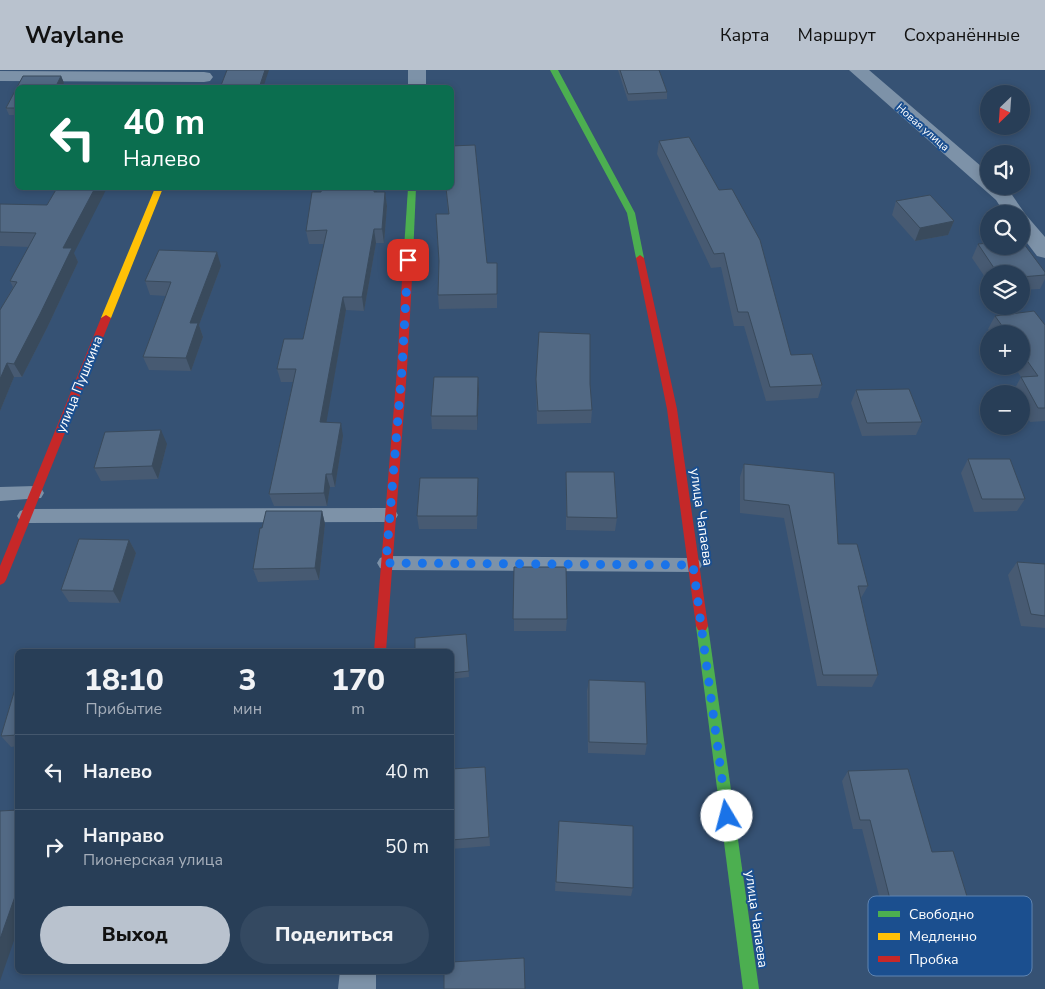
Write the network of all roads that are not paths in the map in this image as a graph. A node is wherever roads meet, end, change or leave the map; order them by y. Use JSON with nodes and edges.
{"nodes":[{"id":1,"x":417,"y":70,"type":"edge"},
{"id":2,"x":554,"y":70,"type":"edge"},
{"id":3,"x":858,"y":70,"type":"edge"},
{"id":4,"x":0,"y":76,"type":"edge"},
{"id":5,"x":203,"y":78,"type":"edge"},
{"id":6,"x":416,"y":85,"type":"edge"},
{"id":7,"x":980,"y":176,"type":"edge"},
{"id":8,"x":158,"y":190,"type":"edge"},
{"id":9,"x":412,"y":190,"type":"edge"},
{"id":10,"x":1002,"y":195,"type":"edge"},
{"id":11,"x":1010,"y":205,"type":"edge"},
{"id":12,"x":1030,"y":232,"type":"edge"},
{"id":13,"x":1045,"y":251,"type":"edge"},
{"id":14,"x":35,"y":493,"type":"junction"},
{"id":15,"x":0,"y":494,"type":"edge"},
{"id":16,"x":26,"y":516,"type":"junction"},
{"id":17,"x":389,"y":516,"type":"junction"},
{"id":18,"x":386,"y":563,"type":"junction"},
{"id":19,"x":693,"y":565,"type":"junction"},
{"id":20,"x":0,"y":580,"type":"edge"},
{"id":21,"x":380,"y":649,"type":"edge"},
{"id":22,"x":358,"y":974,"type":"edge"},
{"id":23,"x":357,"y":989,"type":"edge"},
{"id":24,"x":751,"y":989,"type":"edge"}],
"edges":[{"from":1,"to":6,"type":"street"},
{"from":2,"to":19,"type":"street","name":"улица Чапаева"},
{"from":3,"to":7,"type":"street","name":"Новая улица"},
{"from":4,"to":5,"type":"street"},
{"from":8,"to":14,"type":"street","name":"улица Пушкина"},
{"from":9,"to":17,"type":"street"},
{"from":10,"to":11,"type":"street","name":"Новая улица"},
{"from":12,"to":13,"type":"street"},
{"from":14,"to":15,"type":"lane"},
{"from":14,"to":16,"type":"street","name":"улица Пушкина"},
{"from":16,"to":17,"type":"lane"},
{"from":16,"to":20,"type":"street","name":"улица Пушкина"},
{"from":17,"to":18,"type":"street"},
{"from":18,"to":19,"type":"lane"},
{"from":18,"to":21,"type":"street"},
{"from":19,"to":24,"type":"street","name":"улица Чапаева"},
{"from":22,"to":23,"type":"street"}]}
